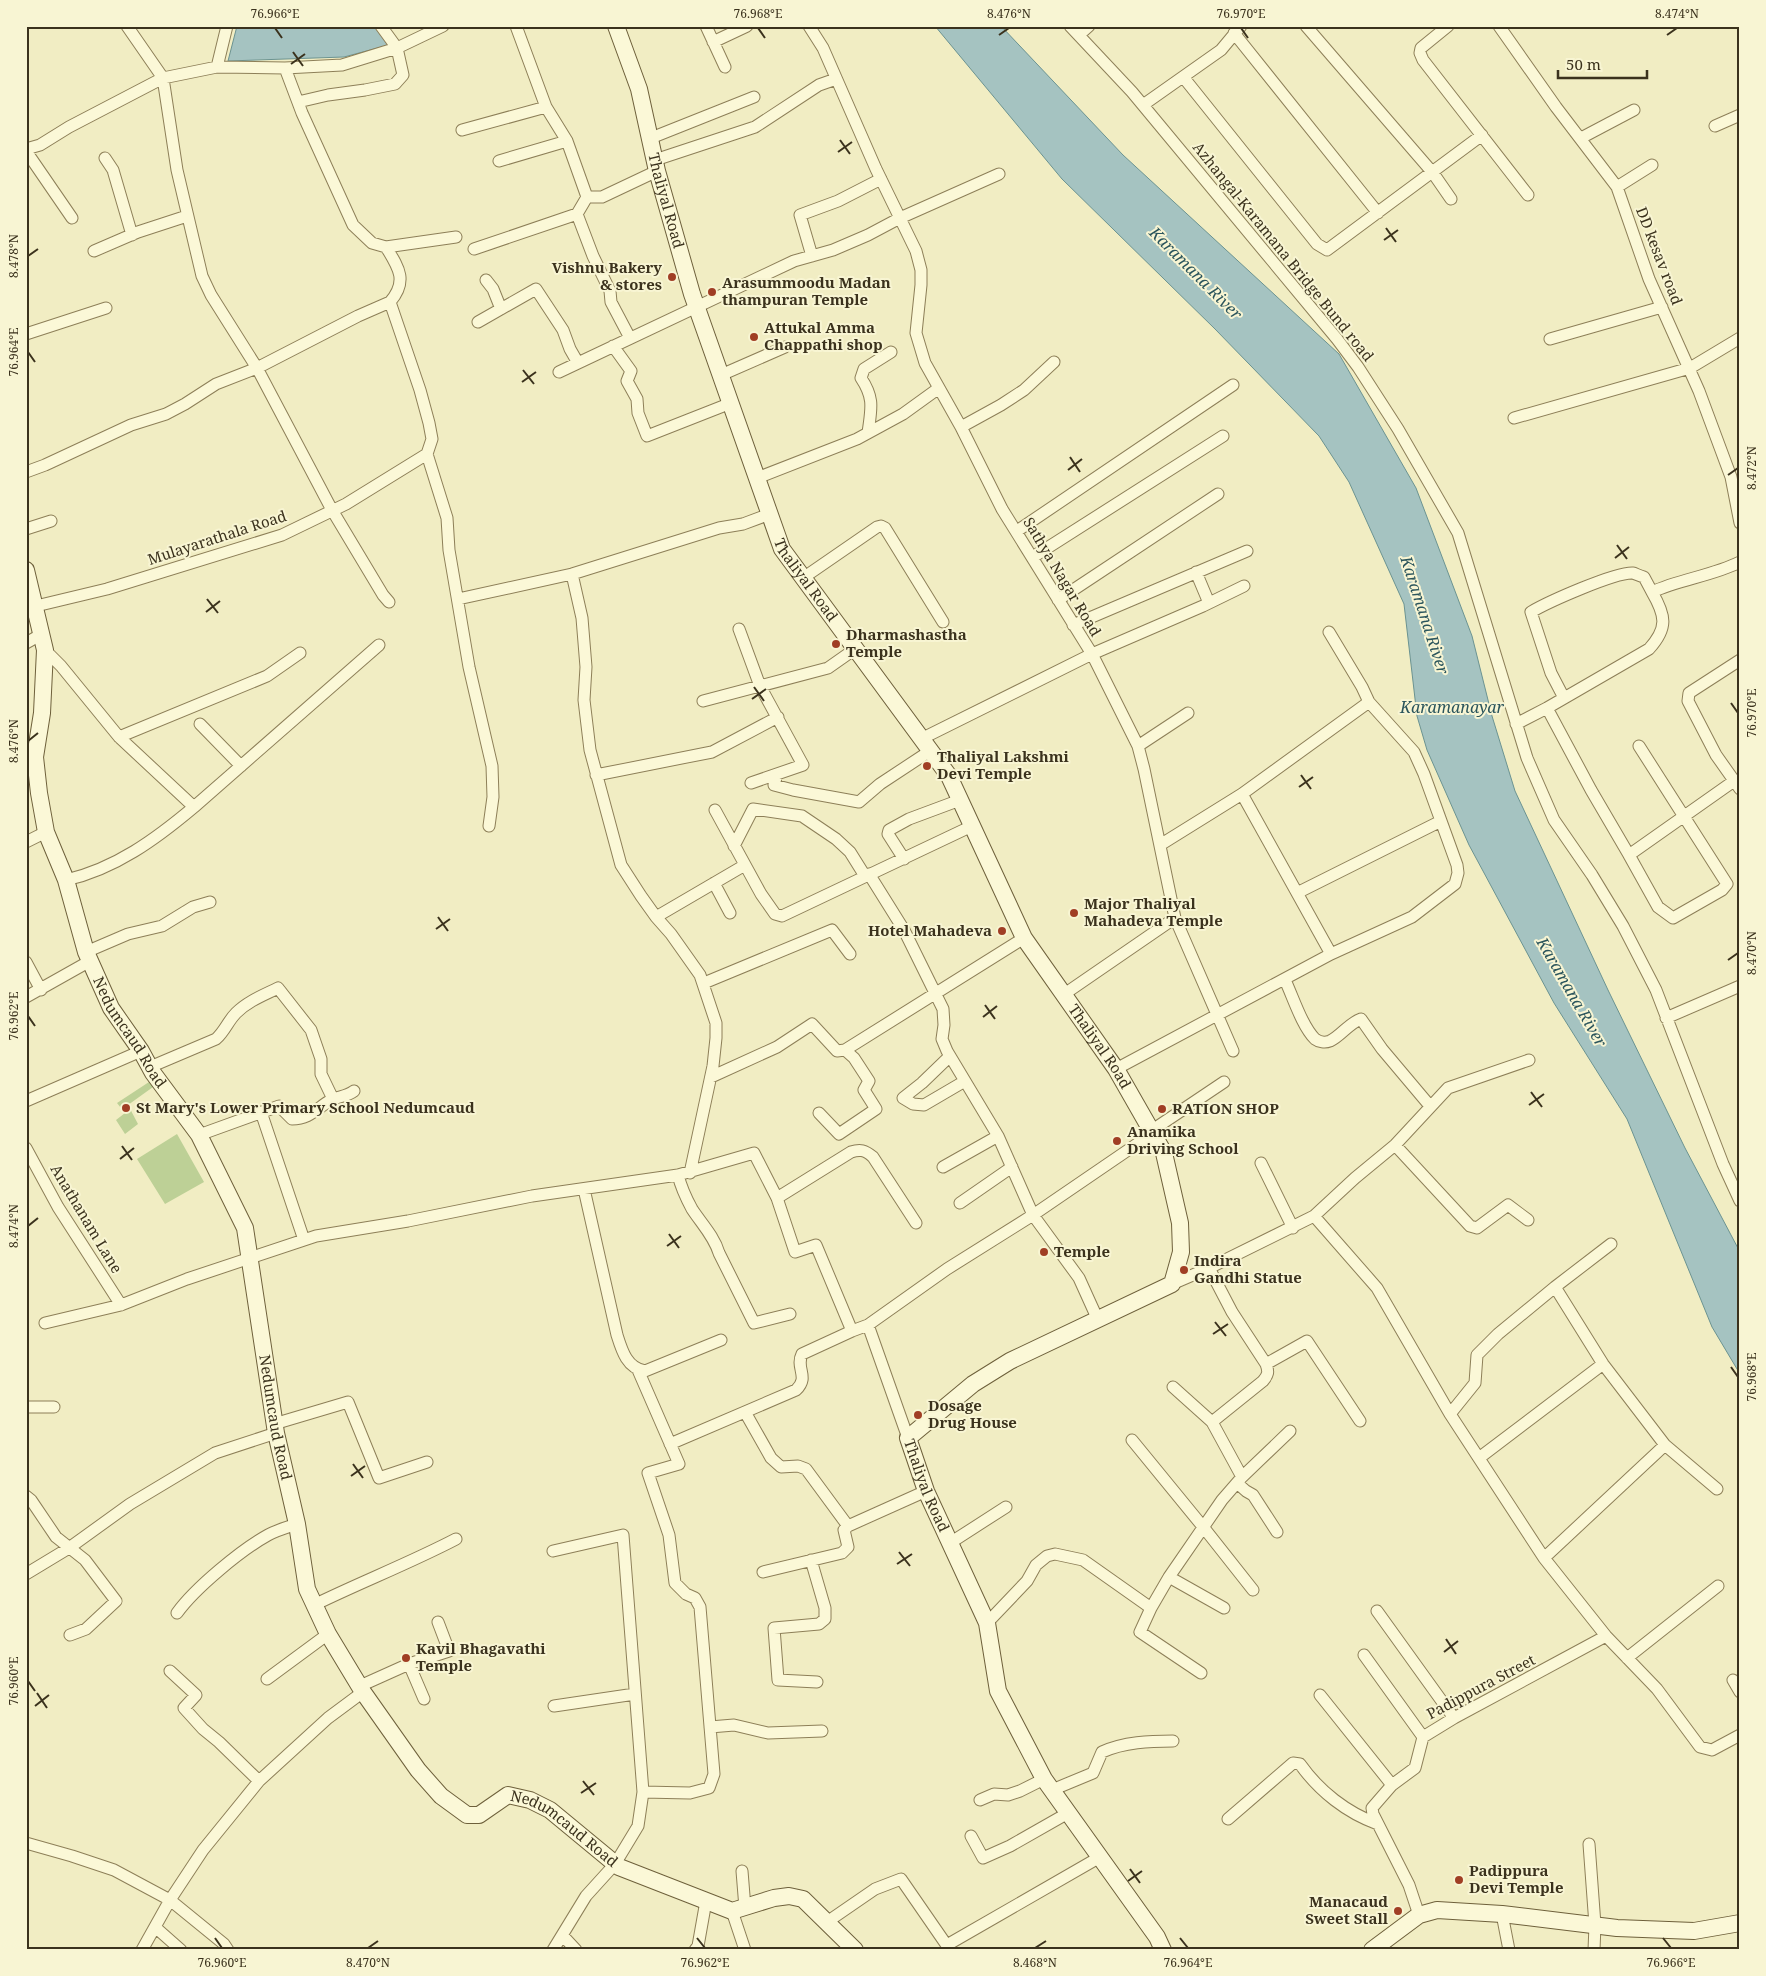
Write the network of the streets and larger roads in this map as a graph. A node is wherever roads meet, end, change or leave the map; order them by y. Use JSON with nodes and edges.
{"nodes":[{"id":1,"x":127,"y":26,"type":"edge"},
{"id":2,"x":227,"y":26,"type":"edge"},
{"id":3,"x":380,"y":26,"type":"edge"},
{"id":4,"x":443,"y":26,"type":"edge"},
{"id":5,"x":516,"y":26,"type":"edge"},
{"id":6,"x":706,"y":26,"type":"edge"},
{"id":7,"x":747,"y":26,"type":"edge"},
{"id":8,"x":810,"y":26,"type":"edge"},
{"id":9,"x":1070,"y":26,"type":"edge"},
{"id":10,"x":1089,"y":26,"type":"edge"},
{"id":11,"x":1306,"y":26,"type":"edge"},
{"id":12,"x":1448,"y":26,"type":"edge"},
{"id":13,"x":1499,"y":26,"type":"edge"},
{"id":14,"x":620,"y":27,"type":"edge"},
{"id":15,"x":1238,"y":30,"type":"edge"},
{"id":16,"x":1079,"y":35,"type":"junction"},
{"id":17,"x":713,"y":42,"type":"junction"},
{"id":18,"x":397,"y":48,"type":"junction"},
{"id":19,"x":725,"y":66,"type":"dead end"},
{"id":20,"x":217,"y":67,"type":"junction"},
{"id":21,"x":285,"y":68,"type":"junction"},
{"id":22,"x":163,"y":78,"type":"junction"},
{"id":23,"x":1184,"y":78,"type":"junction"},
{"id":24,"x":836,"y":79,"type":"junction"},
{"id":25,"x":754,"y":98,"type":"dead end"},
{"id":26,"x":298,"y":102,"type":"junction"},
{"id":27,"x":1143,"y":105,"type":"junction"},
{"id":28,"x":546,"y":107,"type":"junction"},
{"id":29,"x":1634,"y":110,"type":"dead end"},
{"id":30,"x":1740,"y":115,"type":"edge"},
{"id":31,"x":1715,"y":126,"type":"dead end"},
{"id":32,"x":462,"y":130,"type":"dead end"},
{"id":33,"x":1482,"y":136,"type":"junction"},
{"id":34,"x":651,"y":138,"type":"junction"},
{"id":35,"x":1581,"y":138,"type":"junction"},
{"id":36,"x":567,"y":141,"type":"junction"},
{"id":37,"x":26,"y":150,"type":"edge"},
{"id":38,"x":105,"y":158,"type":"dead end"},
{"id":39,"x":499,"y":161,"type":"dead end"},
{"id":40,"x":1652,"y":165,"type":"dead end"},
{"id":41,"x":656,"y":166,"type":"junction"},
{"id":42,"x":1433,"y":173,"type":"junction"},
{"id":43,"x":999,"y":174,"type":"dead end"},
{"id":44,"x":881,"y":179,"type":"junction"},
{"id":45,"x":1617,"y":187,"type":"junction"},
{"id":46,"x":1528,"y":196,"type":"dead end"},
{"id":47,"x":587,"y":197,"type":"junction"},
{"id":48,"x":1451,"y":199,"type":"dead end"},
{"id":49,"x":1378,"y":213,"type":"junction"},
{"id":50,"x":577,"y":214,"type":"junction"},
{"id":51,"x":187,"y":216,"type":"junction"},
{"id":52,"x":72,"y":218,"type":"dead end"},
{"id":53,"x":900,"y":218,"type":"junction"},
{"id":54,"x":132,"y":235,"type":"junction"},
{"id":55,"x":456,"y":237,"type":"dead end"},
{"id":56,"x":386,"y":248,"type":"junction"},
{"id":57,"x":474,"y":249,"type":"dead end"},
{"id":58,"x":94,"y":251,"type":"dead end"},
{"id":59,"x":812,"y":256,"type":"junction"},
{"id":60,"x":486,"y":280,"type":"dead end"},
{"id":61,"x":390,"y":302,"type":"junction"},
{"id":62,"x":696,"y":306,"type":"junction"},
{"id":63,"x":1662,"y":307,"type":"junction"},
{"id":64,"x":106,"y":308,"type":"dead end"},
{"id":65,"x":501,"y":309,"type":"junction"},
{"id":66,"x":478,"y":322,"type":"dead end"},
{"id":67,"x":26,"y":334,"type":"edge"},
{"id":68,"x":630,"y":338,"type":"junction"},
{"id":69,"x":1740,"y":338,"type":"edge"},
{"id":70,"x":1550,"y":340,"type":"dead end"},
{"id":71,"x":613,"y":346,"type":"junction"},
{"id":72,"x":785,"y":347,"type":"dead end"},
{"id":73,"x":891,"y":352,"type":"dead end"},
{"id":74,"x":1054,"y":362,"type":"dead end"},
{"id":75,"x":578,"y":363,"type":"junction"},
{"id":76,"x":257,"y":368,"type":"junction"},
{"id":77,"x":1690,"y":368,"type":"junction"},
{"id":78,"x":560,"y":372,"type":"dead end"},
{"id":79,"x":721,"y":375,"type":"junction"},
{"id":80,"x":1233,"y":385,"type":"dead end"},
{"id":81,"x":939,"y":388,"type":"junction"},
{"id":82,"x":731,"y":404,"type":"junction"},
{"id":83,"x":1514,"y":418,"type":"dead end"},
{"id":84,"x":961,"y":427,"type":"junction"},
{"id":85,"x":868,"y":433,"type":"junction"},
{"id":86,"x":1223,"y":436,"type":"dead end"},
{"id":87,"x":427,"y":454,"type":"junction"},
{"id":88,"x":26,"y":472,"type":"edge"},
{"id":89,"x":757,"y":478,"type":"junction"},
{"id":90,"x":1218,"y":494,"type":"dead end"},
{"id":91,"x":332,"y":510,"type":"junction"},
{"id":92,"x":770,"y":514,"type":"junction"},
{"id":93,"x":51,"y":521,"type":"dead end"},
{"id":94,"x":1740,"y":523,"type":"edge"},
{"id":95,"x":26,"y":528,"type":"edge"},
{"id":96,"x":1018,"y":531,"type":"junction"},
{"id":97,"x":1247,"y":551,"type":"dead end"},
{"id":98,"x":1033,"y":557,"type":"junction"},
{"id":99,"x":1740,"y":562,"type":"edge"},
{"id":100,"x":1196,"y":572,"type":"junction"},
{"id":101,"x":572,"y":574,"type":"junction"},
{"id":102,"x":27,"y":578,"type":"edge"},
{"id":103,"x":803,"y":578,"type":"junction"},
{"id":104,"x":1244,"y":586,"type":"dead end"},
{"id":105,"x":1652,"y":592,"type":"junction"},
{"id":106,"x":458,"y":599,"type":"junction"},
{"id":107,"x":1058,"y":600,"type":"junction"},
{"id":108,"x":389,"y":602,"type":"dead end"},
{"id":109,"x":1209,"y":603,"type":"junction"},
{"id":110,"x":36,"y":606,"type":"junction"},
{"id":111,"x":943,"y":622,"type":"dead end"},
{"id":112,"x":1074,"y":624,"type":"junction"},
{"id":113,"x":739,"y":629,"type":"dead end"},
{"id":114,"x":1329,"y":632,"type":"dead end"},
{"id":115,"x":42,"y":634,"type":"junction"},
{"id":116,"x":26,"y":644,"type":"edge"},
{"id":117,"x":379,"y":645,"type":"dead end"},
{"id":118,"x":855,"y":649,"type":"junction"},
{"id":119,"x":46,"y":650,"type":"junction"},
{"id":120,"x":300,"y":653,"type":"dead end"},
{"id":121,"x":1092,"y":654,"type":"junction"},
{"id":122,"x":1740,"y":660,"type":"edge"},
{"id":123,"x":760,"y":686,"type":"junction"},
{"id":124,"x":1564,"y":698,"type":"junction"},
{"id":125,"x":704,"y":700,"type":"dead end"},
{"id":126,"x":1369,"y":702,"type":"junction"},
{"id":127,"x":1547,"y":708,"type":"junction"},
{"id":128,"x":1188,"y":713,"type":"dead end"},
{"id":129,"x":778,"y":717,"type":"junction"},
{"id":130,"x":200,"y":724,"type":"dead end"},
{"id":131,"x":1516,"y":724,"type":"junction"},
{"id":132,"x":119,"y":737,"type":"junction"},
{"id":133,"x":925,"y":745,"type":"junction"},
{"id":134,"x":1138,"y":746,"type":"junction"},
{"id":135,"x":1639,"y":746,"type":"dead end"},
{"id":136,"x":31,"y":760,"type":"edge"},
{"id":137,"x":241,"y":766,"type":"junction"},
{"id":138,"x":777,"y":774,"type":"junction"},
{"id":139,"x":596,"y":775,"type":"junction"},
{"id":140,"x":751,"y":783,"type":"dead end"},
{"id":141,"x":1737,"y":785,"type":"edge"},
{"id":142,"x":1242,"y":794,"type":"junction"},
{"id":143,"x":960,"y":800,"type":"junction"},
{"id":144,"x":194,"y":807,"type":"junction"},
{"id":145,"x":714,"y":810,"type":"dead end"},
{"id":146,"x":1685,"y":817,"type":"junction"},
{"id":147,"x":1441,"y":821,"type":"junction"},
{"id":148,"x":489,"y":826,"type":"dead end"},
{"id":149,"x":972,"y":826,"type":"junction"},
{"id":150,"x":46,"y":832,"type":"junction"},
{"id":151,"x":26,"y":842,"type":"edge"},
{"id":152,"x":1160,"y":845,"type":"junction"},
{"id":153,"x":734,"y":846,"type":"junction"},
{"id":154,"x":1628,"y":855,"type":"junction"},
{"id":155,"x":904,"y":859,"type":"junction"},
{"id":156,"x":745,"y":865,"type":"junction"},
{"id":157,"x":867,"y":875,"type":"junction"},
{"id":158,"x":66,"y":880,"type":"junction"},
{"id":159,"x":714,"y":883,"type":"junction"},
{"id":160,"x":1297,"y":892,"type":"junction"},
{"id":161,"x":210,"y":902,"type":"dead end"},
{"id":162,"x":730,"y":913,"type":"dead end"},
{"id":163,"x":656,"y":917,"type":"junction"},
{"id":164,"x":1174,"y":918,"type":"junction"},
{"id":165,"x":1024,"y":938,"type":"junction"},
{"id":166,"x":850,"y":954,"type":"dead end"},
{"id":167,"x":1331,"y":954,"type":"junction"},
{"id":168,"x":88,"y":956,"type":"junction"},
{"id":169,"x":26,"y":962,"type":"edge"},
{"id":170,"x":1284,"y":980,"type":"junction"},
{"id":171,"x":704,"y":983,"type":"junction"},
{"id":172,"x":1740,"y":986,"type":"edge"},
{"id":173,"x":41,"y":990,"type":"junction"},
{"id":174,"x":936,"y":994,"type":"junction"},
{"id":175,"x":1063,"y":995,"type":"junction"},
{"id":176,"x":26,"y":997,"type":"edge"},
{"id":177,"x":1216,"y":1016,"type":"junction"},
{"id":178,"x":1666,"y":1018,"type":"junction"},
{"id":179,"x":844,"y":1050,"type":"junction"},
{"id":180,"x":141,"y":1051,"type":"junction"},
{"id":181,"x":1233,"y":1051,"type":"dead end"},
{"id":182,"x":950,"y":1056,"type":"junction"},
{"id":183,"x":1528,"y":1060,"type":"dead end"},
{"id":184,"x":150,"y":1067,"type":"junction"},
{"id":185,"x":1116,"y":1069,"type":"junction"},
{"id":186,"x":711,"y":1077,"type":"junction"},
{"id":187,"x":965,"y":1081,"type":"junction"},
{"id":188,"x":1224,"y":1082,"type":"dead end"},
{"id":189,"x":354,"y":1091,"type":"dead end"},
{"id":190,"x":333,"y":1099,"type":"junction"},
{"id":191,"x":26,"y":1101,"type":"edge"},
{"id":192,"x":1430,"y":1106,"type":"junction"},
{"id":193,"x":261,"y":1112,"type":"junction"},
{"id":194,"x":819,"y":1113,"type":"dead end"},
{"id":195,"x":1152,"y":1132,"type":"junction"},
{"id":196,"x":839,"y":1134,"type":"junction"},
{"id":197,"x":199,"y":1135,"type":"junction"},
{"id":198,"x":998,"y":1136,"type":"junction"},
{"id":199,"x":1395,"y":1145,"type":"junction"},
{"id":200,"x":26,"y":1148,"type":"edge"},
{"id":201,"x":851,"y":1152,"type":"junction"},
{"id":202,"x":1261,"y":1163,"type":"dead end"},
{"id":203,"x":943,"y":1167,"type":"dead end"},
{"id":204,"x":1012,"y":1167,"type":"junction"},
{"id":205,"x":684,"y":1174,"type":"junction"},
{"id":206,"x":584,"y":1189,"type":"junction"},
{"id":207,"x":777,"y":1198,"type":"junction"},
{"id":208,"x":1740,"y":1201,"type":"edge"},
{"id":209,"x":960,"y":1203,"type":"dead end"},
{"id":210,"x":1033,"y":1215,"type":"junction"},
{"id":211,"x":1314,"y":1216,"type":"junction"},
{"id":212,"x":1528,"y":1220,"type":"dead end"},
{"id":213,"x":916,"y":1223,"type":"dead end"},
{"id":214,"x":1293,"y":1228,"type":"junction"},
{"id":215,"x":304,"y":1240,"type":"junction"},
{"id":216,"x":1611,"y":1244,"type":"dead end"},
{"id":217,"x":250,"y":1259,"type":"junction"},
{"id":218,"x":1208,"y":1268,"type":"junction"},
{"id":219,"x":1172,"y":1284,"type":"junction"},
{"id":220,"x":1556,"y":1287,"type":"junction"},
{"id":221,"x":121,"y":1305,"type":"junction"},
{"id":222,"x":790,"y":1314,"type":"dead end"},
{"id":223,"x":1098,"y":1320,"type":"junction"},
{"id":224,"x":45,"y":1323,"type":"dead end"},
{"id":225,"x":868,"y":1325,"type":"junction"},
{"id":226,"x":852,"y":1331,"type":"junction"},
{"id":227,"x":721,"y":1340,"type":"dead end"},
{"id":228,"x":1266,"y":1364,"type":"junction"},
{"id":229,"x":1603,"y":1364,"type":"junction"},
{"id":230,"x":638,"y":1370,"type":"junction"},
{"id":231,"x":1173,"y":1387,"type":"dead end"},
{"id":232,"x":26,"y":1407,"type":"edge"},
{"id":233,"x":54,"y":1407,"type":"dead end"},
{"id":234,"x":745,"y":1412,"type":"junction"},
{"id":235,"x":1450,"y":1414,"type":"junction"},
{"id":236,"x":1360,"y":1421,"type":"dead end"},
{"id":237,"x":1212,"y":1422,"type":"junction"},
{"id":238,"x":275,"y":1428,"type":"junction"},
{"id":239,"x":1290,"y":1431,"type":"dead end"},
{"id":240,"x":908,"y":1438,"type":"junction"},
{"id":241,"x":1132,"y":1440,"type":"dead end"},
{"id":242,"x":670,"y":1444,"type":"junction"},
{"id":243,"x":1665,"y":1445,"type":"junction"},
{"id":244,"x":1479,"y":1458,"type":"junction"},
{"id":245,"x":428,"y":1462,"type":"dead end"},
{"id":246,"x":1239,"y":1480,"type":"junction"},
{"id":247,"x":1717,"y":1488,"type":"dead end"},
{"id":248,"x":926,"y":1491,"type":"junction"},
{"id":249,"x":26,"y":1496,"type":"edge"},
{"id":250,"x":1006,"y":1507,"type":"dead end"},
{"id":251,"x":297,"y":1524,"type":"junction"},
{"id":252,"x":848,"y":1526,"type":"junction"},
{"id":253,"x":1204,"y":1528,"type":"junction"},
{"id":254,"x":1277,"y":1532,"type":"dead end"},
{"id":255,"x":456,"y":1539,"type":"dead end"},
{"id":256,"x":950,"y":1543,"type":"junction"},
{"id":257,"x":69,"y":1548,"type":"junction"},
{"id":258,"x":553,"y":1551,"type":"dead end"},
{"id":259,"x":1544,"y":1558,"type":"junction"},
{"id":260,"x":811,"y":1560,"type":"junction"},
{"id":261,"x":763,"y":1572,"type":"dead end"},
{"id":262,"x":26,"y":1574,"type":"edge"},
{"id":263,"x":1169,"y":1577,"type":"junction"},
{"id":264,"x":1718,"y":1586,"type":"dead end"},
{"id":265,"x":1252,"y":1590,"type":"dead end"},
{"id":266,"x":314,"y":1605,"type":"junction"},
{"id":267,"x":1151,"y":1608,"type":"junction"},
{"id":268,"x":1224,"y":1608,"type":"dead end"},
{"id":269,"x":1377,"y":1611,"type":"dead end"},
{"id":270,"x":177,"y":1613,"type":"dead end"},
{"id":271,"x":438,"y":1622,"type":"dead end"},
{"id":272,"x":987,"y":1623,"type":"junction"},
{"id":273,"x":328,"y":1634,"type":"junction"},
{"id":274,"x":70,"y":1635,"type":"dead end"},
{"id":275,"x":1606,"y":1636,"type":"junction"},
{"id":276,"x":1364,"y":1655,"type":"dead end"},
{"id":277,"x":1627,"y":1658,"type":"junction"},
{"id":278,"x":409,"y":1664,"type":"junction"},
{"id":279,"x":170,"y":1672,"type":"dead end"},
{"id":280,"x":1201,"y":1673,"type":"dead end"},
{"id":281,"x":266,"y":1679,"type":"dead end"},
{"id":282,"x":1733,"y":1680,"type":"dead end"},
{"id":283,"x":817,"y":1682,"type":"dead end"},
{"id":284,"x":361,"y":1689,"type":"junction"},
{"id":285,"x":1740,"y":1692,"type":"edge"},
{"id":286,"x":636,"y":1694,"type":"junction"},
{"id":287,"x":1320,"y":1695,"type":"dead end"},
{"id":288,"x":424,"y":1699,"type":"dead end"},
{"id":289,"x":554,"y":1706,"type":"dead end"},
{"id":290,"x":1454,"y":1718,"type":"junction"},
{"id":291,"x":710,"y":1727,"type":"junction"},
{"id":292,"x":822,"y":1731,"type":"dead end"},
{"id":293,"x":1740,"y":1734,"type":"edge"},
{"id":294,"x":1422,"y":1737,"type":"junction"},
{"id":295,"x":1173,"y":1741,"type":"dead end"},
{"id":296,"x":258,"y":1781,"type":"junction"},
{"id":297,"x":1048,"y":1784,"type":"junction"},
{"id":298,"x":1392,"y":1785,"type":"junction"},
{"id":299,"x":643,"y":1792,"type":"junction"},
{"id":300,"x":980,"y":1800,"type":"dead end"},
{"id":301,"x":1068,"y":1813,"type":"junction"},
{"id":302,"x":1228,"y":1818,"type":"dead end"},
{"id":303,"x":1378,"y":1824,"type":"junction"},
{"id":304,"x":972,"y":1836,"type":"dead end"},
{"id":305,"x":26,"y":1843,"type":"edge"},
{"id":306,"x":1589,"y":1844,"type":"dead end"},
{"id":307,"x":1100,"y":1857,"type":"junction"},
{"id":308,"x":615,"y":1864,"type":"junction"},
{"id":309,"x":742,"y":1871,"type":"dead end"},
{"id":310,"x":170,"y":1900,"type":"junction"},
{"id":311,"x":706,"y":1901,"type":"junction"},
{"id":312,"x":739,"y":1909,"type":"junction"},
{"id":313,"x":1502,"y":1914,"type":"junction"},
{"id":314,"x":1419,"y":1915,"type":"junction"},
{"id":315,"x":826,"y":1922,"type":"junction"},
{"id":316,"x":1740,"y":1923,"type":"edge"},
{"id":317,"x":1595,"y":1925,"type":"junction"},
{"id":318,"x":155,"y":1927,"type":"junction"},
{"id":319,"x":563,"y":1936,"type":"junction"},
{"id":320,"x":949,"y":1947,"type":"edge"},
{"id":321,"x":142,"y":1950,"type":"edge"},
{"id":322,"x":181,"y":1950,"type":"edge"},
{"id":323,"x":228,"y":1950,"type":"edge"},
{"id":324,"x":554,"y":1950,"type":"edge"},
{"id":325,"x":576,"y":1950,"type":"edge"},
{"id":326,"x":695,"y":1950,"type":"edge"},
{"id":327,"x":745,"y":1950,"type":"edge"},
{"id":328,"x":855,"y":1950,"type":"edge"},
{"id":329,"x":1163,"y":1950,"type":"edge"},
{"id":330,"x":1372,"y":1950,"type":"edge"},
{"id":331,"x":1509,"y":1950,"type":"edge"},
{"id":332,"x":1594,"y":1950,"type":"edge"}],
"edges":[{"from":1,"to":22,"type":"street"},
{"from":2,"to":20,"type":"street"},
{"from":3,"to":18,"type":"street"},
{"from":4,"to":18,"type":"street"},
{"from":5,"to":28,"type":"street"},
{"from":6,"to":17,"type":"street"},
{"from":7,"to":17,"type":"street"},
{"from":8,"to":24,"type":"street","name":"Sathya Nagar Road"},
{"from":9,"to":16,"type":"street","name":"Azhangal-Karamana Bridge Bund road"},
{"from":10,"to":16,"type":"street"},
{"from":11,"to":42,"type":"street"},
{"from":12,"to":33,"type":"street"},
{"from":13,"to":35,"type":"street","name":"DD kesav road"},
{"from":14,"to":34,"type":"street","name":"Thaliyal Road"},
{"from":15,"to":23,"type":"street"},
{"from":15,"to":49,"type":"street"},
{"from":16,"to":27,"type":"street","name":"Azhangal-Karamana Bridge Bund road"},
{"from":17,"to":19,"type":"street"},
{"from":18,"to":21,"type":"street"},
{"from":18,"to":26,"type":"street"},
{"from":20,"to":21,"type":"street"},
{"from":20,"to":22,"type":"street"},
{"from":21,"to":26,"type":"street"},
{"from":22,"to":37,"type":"street"},
{"from":22,"to":51,"type":"street"},
{"from":23,"to":27,"type":"street"},
{"from":23,"to":49,"type":"street"},
{"from":24,"to":41,"type":"street"},
{"from":24,"to":44,"type":"street","name":"Sathya Nagar Road"},
{"from":25,"to":34,"type":"street"},
{"from":26,"to":56,"type":"street"},
{"from":27,"to":131,"type":"street","name":"Azhangal-Karamana Bridge Bund road"},
{"from":28,"to":32,"type":"street"},
{"from":28,"to":36,"type":"street"},
{"from":29,"to":35,"type":"street"},
{"from":30,"to":31,"type":"street"},
{"from":33,"to":42,"type":"street"},
{"from":33,"to":46,"type":"street"},
{"from":34,"to":41,"type":"street","name":"Thaliyal Road"},
{"from":35,"to":45,"type":"street","name":"DD kesav road"},
{"from":36,"to":39,"type":"street"},
{"from":36,"to":47,"type":"street"},
{"from":37,"to":52,"type":"street"},
{"from":38,"to":54,"type":"street"},
{"from":40,"to":45,"type":"street"},
{"from":41,"to":47,"type":"street"},
{"from":41,"to":62,"type":"street","name":"Thaliyal Road"},
{"from":42,"to":48,"type":"street"},
{"from":42,"to":49,"type":"street"},
{"from":43,"to":53,"type":"street"},
{"from":44,"to":53,"type":"street","name":"Sathya Nagar Road"},
{"from":44,"to":59,"type":"street"},
{"from":45,"to":63,"type":"street","name":"DD kesav road"},
{"from":47,"to":50,"type":"street"},
{"from":50,"to":57,"type":"street"},
{"from":50,"to":68,"type":"street"},
{"from":51,"to":54,"type":"street"},
{"from":51,"to":76,"type":"street"},
{"from":53,"to":59,"type":"street"},
{"from":53,"to":81,"type":"street","name":"Sathya Nagar Road"},
{"from":54,"to":58,"type":"street"},
{"from":55,"to":56,"type":"street"},
{"from":56,"to":61,"type":"street"},
{"from":59,"to":62,"type":"street"},
{"from":60,"to":65,"type":"street"},
{"from":61,"to":76,"type":"street"},
{"from":61,"to":87,"type":"street"},
{"from":62,"to":68,"type":"street"},
{"from":62,"to":79,"type":"street","name":"Thaliyal Road"},
{"from":63,"to":70,"type":"street"},
{"from":63,"to":77,"type":"street","name":"DD kesav road"},
{"from":64,"to":67,"type":"street"},
{"from":65,"to":66,"type":"street"},
{"from":65,"to":75,"type":"street"},
{"from":68,"to":71,"type":"street"},
{"from":69,"to":77,"type":"street"},
{"from":71,"to":75,"type":"street"},
{"from":71,"to":82,"type":"street"},
{"from":72,"to":79,"type":"street"},
{"from":73,"to":85,"type":"street"},
{"from":74,"to":84,"type":"street"},
{"from":75,"to":78,"type":"street"},
{"from":76,"to":88,"type":"street"},
{"from":76,"to":91,"type":"street"},
{"from":77,"to":83,"type":"street"},
{"from":77,"to":94,"type":"street","name":"DD kesav road"},
{"from":79,"to":82,"type":"street","name":"Thaliyal Road"},
{"from":80,"to":96,"type":"street"},
{"from":81,"to":84,"type":"street","name":"Sathya Nagar Road"},
{"from":81,"to":85,"type":"street"},
{"from":82,"to":89,"type":"street","name":"Thaliyal Road"},
{"from":84,"to":96,"type":"street","name":"Sathya Nagar Road"},
{"from":85,"to":89,"type":"street"},
{"from":86,"to":98,"type":"street"},
{"from":87,"to":91,"type":"street","name":"Mulayarathala Road"},
{"from":87,"to":106,"type":"street"},
{"from":89,"to":92,"type":"street","name":"Thaliyal Road"},
{"from":90,"to":107,"type":"street"},
{"from":91,"to":108,"type":"street"},
{"from":91,"to":110,"type":"street","name":"Mulayarathala Road"},
{"from":92,"to":101,"type":"street"},
{"from":92,"to":103,"type":"street","name":"Thaliyal Road"},
{"from":93,"to":95,"type":"street"},
{"from":96,"to":98,"type":"street","name":"Sathya Nagar Road"},
{"from":97,"to":100,"type":"street"},
{"from":98,"to":107,"type":"street","name":"Sathya Nagar Road"},
{"from":99,"to":105,"type":"street"},
{"from":100,"to":109,"type":"street"},
{"from":100,"to":112,"type":"street"},
{"from":101,"to":106,"type":"street"},
{"from":101,"to":139,"type":"street"},
{"from":102,"to":110,"type":"street","name":"Nedumcaud Road"},
{"from":103,"to":111,"type":"street"},
{"from":103,"to":118,"type":"street","name":"Thaliyal Road"},
{"from":104,"to":109,"type":"street"},
{"from":105,"to":124,"type":"street"},
{"from":105,"to":124,"type":"street"},
{"from":106,"to":148,"type":"street"},
{"from":107,"to":112,"type":"street","name":"Sathya Nagar Road"},
{"from":109,"to":121,"type":"street"},
{"from":110,"to":115,"type":"street","name":"Nedumcaud Road"},
{"from":112,"to":121,"type":"street","name":"Sathya Nagar Road"},
{"from":113,"to":123,"type":"street"},
{"from":114,"to":126,"type":"street"},
{"from":115,"to":116,"type":"street"},
{"from":115,"to":119,"type":"street","name":"Nedumcaud Road"},
{"from":117,"to":137,"type":"street"},
{"from":118,"to":123,"type":"street"},
{"from":118,"to":133,"type":"street","name":"Thaliyal Road"},
{"from":119,"to":132,"type":"street"},
{"from":119,"to":136,"type":"street","name":"Nedumcaud Road"},
{"from":120,"to":132,"type":"street"},
{"from":121,"to":133,"type":"street","name":"Sathya Nagar Road"},
{"from":121,"to":134,"type":"street"},
{"from":122,"to":141,"type":"street"},
{"from":123,"to":125,"type":"street"},
{"from":123,"to":129,"type":"street"},
{"from":124,"to":127,"type":"street"},
{"from":126,"to":142,"type":"street"},
{"from":126,"to":147,"type":"street"},
{"from":127,"to":131,"type":"street"},
{"from":127,"to":154,"type":"street"},
{"from":128,"to":134,"type":"street"},
{"from":129,"to":138,"type":"street"},
{"from":129,"to":139,"type":"street"},
{"from":130,"to":137,"type":"street"},
{"from":131,"to":178,"type":"street","name":"Azhangal-Karamana Bridge Bund road"},
{"from":132,"to":144,"type":"street"},
{"from":133,"to":138,"type":"street","name":"Sathya Nagar Road"},
{"from":133,"to":143,"type":"street","name":"Thaliyal Road"},
{"from":134,"to":152,"type":"street"},
{"from":135,"to":146,"type":"street"},
{"from":136,"to":150,"type":"street","name":"Nedumcaud Road"},
{"from":137,"to":144,"type":"street"},
{"from":138,"to":140,"type":"street"},
{"from":139,"to":163,"type":"street"},
{"from":141,"to":146,"type":"street"},
{"from":142,"to":152,"type":"street"},
{"from":142,"to":160,"type":"street"},
{"from":143,"to":149,"type":"street","name":"Thaliyal Road"},
{"from":143,"to":155,"type":"street"},
{"from":144,"to":158,"type":"street"},
{"from":145,"to":153,"type":"street"},
{"from":146,"to":154,"type":"street"},
{"from":146,"to":154,"type":"street"},
{"from":147,"to":160,"type":"street"},
{"from":147,"to":167,"type":"street"},
{"from":149,"to":155,"type":"street"},
{"from":149,"to":165,"type":"street","name":"Thaliyal Road"},
{"from":150,"to":151,"type":"street"},
{"from":150,"to":158,"type":"street","name":"Nedumcaud Road"},
{"from":152,"to":164,"type":"street"},
{"from":153,"to":156,"type":"street"},
{"from":153,"to":157,"type":"street"},
{"from":155,"to":157,"type":"street"},
{"from":156,"to":157,"type":"street"},
{"from":156,"to":159,"type":"street"},
{"from":157,"to":174,"type":"street"},
{"from":158,"to":168,"type":"street","name":"Nedumcaud Road"},
{"from":159,"to":162,"type":"street"},
{"from":159,"to":163,"type":"street"},
{"from":160,"to":167,"type":"street"},
{"from":161,"to":168,"type":"street"},
{"from":163,"to":171,"type":"street"},
{"from":164,"to":175,"type":"street"},
{"from":164,"to":177,"type":"street"},
{"from":165,"to":174,"type":"street"},
{"from":165,"to":175,"type":"street","name":"Thaliyal Road"},
{"from":166,"to":171,"type":"street"},
{"from":167,"to":170,"type":"street"},
{"from":168,"to":173,"type":"street"},
{"from":168,"to":180,"type":"street","name":"Nedumcaud Road"},
{"from":169,"to":173,"type":"street"},
{"from":170,"to":177,"type":"street"},
{"from":170,"to":192,"type":"street"},
{"from":171,"to":186,"type":"street"},
{"from":172,"to":178,"type":"street"},
{"from":173,"to":176,"type":"street"},
{"from":174,"to":179,"type":"street"},
{"from":174,"to":182,"type":"street"},
{"from":175,"to":185,"type":"street","name":"Thaliyal Road"},
{"from":177,"to":181,"type":"street"},
{"from":177,"to":185,"type":"street"},
{"from":178,"to":208,"type":"street","name":"Azhangal-Karamana Bridge Bund road"},
{"from":179,"to":186,"type":"street"},
{"from":179,"to":196,"type":"street"},
{"from":180,"to":184,"type":"street","name":"Nedumcaud Road"},
{"from":180,"to":191,"type":"street"},
{"from":182,"to":187,"type":"street"},
{"from":182,"to":187,"type":"street"},
{"from":183,"to":192,"type":"street"},
{"from":184,"to":190,"type":"street"},
{"from":184,"to":197,"type":"street","name":"Nedumcaud Road"},
{"from":185,"to":195,"type":"street","name":"Thaliyal Road"},
{"from":186,"to":205,"type":"street"},
{"from":187,"to":198,"type":"street"},
{"from":188,"to":195,"type":"street"},
{"from":189,"to":190,"type":"street"},
{"from":190,"to":193,"type":"street"},
{"from":192,"to":199,"type":"street"},
{"from":193,"to":197,"type":"street"},
{"from":193,"to":215,"type":"street"},
{"from":194,"to":196,"type":"street"},
{"from":195,"to":210,"type":"street"},
{"from":195,"to":219,"type":"street","name":"Thaliyal Road"},
{"from":196,"to":201,"type":"street"},
{"from":197,"to":217,"type":"street","name":"Nedumcaud Road"},
{"from":198,"to":203,"type":"street"},
{"from":198,"to":204,"type":"street"},
{"from":199,"to":211,"type":"street"},
{"from":199,"to":212,"type":"street"},
{"from":200,"to":221,"type":"street","name":"Anathanam Lane"},
{"from":201,"to":207,"type":"street"},
{"from":201,"to":213,"type":"street"},
{"from":202,"to":214,"type":"street"},
{"from":204,"to":209,"type":"street"},
{"from":204,"to":210,"type":"street"},
{"from":205,"to":206,"type":"street"},
{"from":205,"to":207,"type":"street"},
{"from":205,"to":222,"type":"street"},
{"from":206,"to":215,"type":"street"},
{"from":206,"to":230,"type":"street"},
{"from":207,"to":226,"type":"street"},
{"from":210,"to":223,"type":"street"},
{"from":210,"to":225,"type":"street"},
{"from":211,"to":214,"type":"street"},
{"from":211,"to":235,"type":"street"},
{"from":214,"to":218,"type":"street"},
{"from":215,"to":217,"type":"street"},
{"from":216,"to":220,"type":"street"},
{"from":217,"to":221,"type":"street"},
{"from":217,"to":238,"type":"street","name":"Nedumcaud Road"},
{"from":218,"to":219,"type":"street"},
{"from":218,"to":228,"type":"street"},
{"from":219,"to":223,"type":"street","name":"Thaliyal Road"},
{"from":220,"to":229,"type":"street"},
{"from":220,"to":235,"type":"street"},
{"from":221,"to":224,"type":"street"},
{"from":223,"to":240,"type":"street","name":"Thaliyal Road"},
{"from":225,"to":226,"type":"street"},
{"from":225,"to":240,"type":"street"},
{"from":226,"to":234,"type":"street"},
{"from":227,"to":230,"type":"street"},
{"from":228,"to":236,"type":"street"},
{"from":228,"to":237,"type":"street"},
{"from":229,"to":243,"type":"street"},
{"from":229,"to":244,"type":"street"},
{"from":230,"to":242,"type":"street"},
{"from":231,"to":237,"type":"street"},
{"from":232,"to":233,"type":"street"},
{"from":234,"to":242,"type":"street"},
{"from":234,"to":252,"type":"street"},
{"from":235,"to":244,"type":"street"},
{"from":237,"to":246,"type":"street"},
{"from":238,"to":245,"type":"street"},
{"from":238,"to":251,"type":"street","name":"Nedumcaud Road"},
{"from":238,"to":257,"type":"street"},
{"from":239,"to":246,"type":"street"},
{"from":240,"to":248,"type":"street","name":"Thaliyal Road"},
{"from":241,"to":253,"type":"street"},
{"from":242,"to":291,"type":"street"},
{"from":243,"to":247,"type":"street"},
{"from":243,"to":259,"type":"street"},
{"from":244,"to":259,"type":"street"},
{"from":246,"to":253,"type":"street"},
{"from":246,"to":254,"type":"street"},
{"from":248,"to":252,"type":"street"},
{"from":248,"to":256,"type":"street","name":"Thaliyal Road"},
{"from":249,"to":257,"type":"street"},
{"from":250,"to":256,"type":"street"},
{"from":251,"to":266,"type":"street","name":"Nedumcaud Road"},
{"from":251,"to":270,"type":"street"},
{"from":252,"to":260,"type":"street"},
{"from":253,"to":263,"type":"street"},
{"from":253,"to":265,"type":"street"},
{"from":255,"to":266,"type":"street"},
{"from":256,"to":272,"type":"street","name":"Thaliyal Road"},
{"from":257,"to":262,"type":"street"},
{"from":257,"to":274,"type":"street"},
{"from":258,"to":286,"type":"street"},
{"from":259,"to":275,"type":"street"},
{"from":260,"to":261,"type":"street"},
{"from":260,"to":283,"type":"street"},
{"from":263,"to":267,"type":"street"},
{"from":263,"to":268,"type":"street"},
{"from":264,"to":277,"type":"street"},
{"from":266,"to":273,"type":"street","name":"Nedumcaud Road"},
{"from":267,"to":272,"type":"street"},
{"from":267,"to":280,"type":"street"},
{"from":269,"to":290,"type":"street"},
{"from":271,"to":278,"type":"street"},
{"from":272,"to":297,"type":"street","name":"Thaliyal Road"},
{"from":273,"to":281,"type":"street"},
{"from":273,"to":284,"type":"street","name":"Nedumcaud Road"},
{"from":275,"to":277,"type":"street"},
{"from":275,"to":290,"type":"street","name":"Padippura Street"},
{"from":276,"to":294,"type":"street"},
{"from":277,"to":293,"type":"street"},
{"from":278,"to":284,"type":"street"},
{"from":278,"to":288,"type":"street"},
{"from":279,"to":296,"type":"street"},
{"from":282,"to":285,"type":"street"},
{"from":284,"to":296,"type":"street"},
{"from":284,"to":308,"type":"street","name":"Nedumcaud Road"},
{"from":286,"to":289,"type":"street"},
{"from":286,"to":299,"type":"street"},
{"from":287,"to":298,"type":"street"},
{"from":290,"to":294,"type":"street","name":"Padippura Street"},
{"from":291,"to":292,"type":"street"},
{"from":291,"to":299,"type":"street"},
{"from":294,"to":298,"type":"street","name":"Padippura Street"},
{"from":295,"to":297,"type":"street"},
{"from":296,"to":310,"type":"street"},
{"from":297,"to":300,"type":"street"},
{"from":297,"to":301,"type":"street","name":"Thaliyal Road"},
{"from":298,"to":303,"type":"street","name":"Padippura Street"},
{"from":299,"to":308,"type":"street"},
{"from":301,"to":304,"type":"street"},
{"from":301,"to":307,"type":"street","name":"Thaliyal Road"},
{"from":302,"to":303,"type":"street"},
{"from":303,"to":314,"type":"street","name":"Padippura Street"},
{"from":305,"to":310,"type":"street"},
{"from":306,"to":317,"type":"street"},
{"from":307,"to":320,"type":"street"},
{"from":307,"to":329,"type":"street","name":"Thaliyal Road"},
{"from":308,"to":311,"type":"street","name":"Nedumcaud Road"},
{"from":308,"to":319,"type":"street"},
{"from":309,"to":312,"type":"street"},
{"from":310,"to":318,"type":"street"},
{"from":310,"to":323,"type":"street"},
{"from":311,"to":312,"type":"street","name":"Nedumcaud Road"},
{"from":311,"to":326,"type":"street"},
{"from":312,"to":315,"type":"street"},
{"from":312,"to":327,"type":"street"},
{"from":313,"to":314,"type":"street"},
{"from":313,"to":317,"type":"street"},
{"from":313,"to":331,"type":"street"},
{"from":314,"to":330,"type":"street"},
{"from":315,"to":320,"type":"street"},
{"from":315,"to":328,"type":"street"},
{"from":316,"to":317,"type":"street"},
{"from":317,"to":332,"type":"street"},
{"from":318,"to":321,"type":"street"},
{"from":318,"to":322,"type":"street"},
{"from":319,"to":324,"type":"street"},
{"from":319,"to":325,"type":"street"}]}
